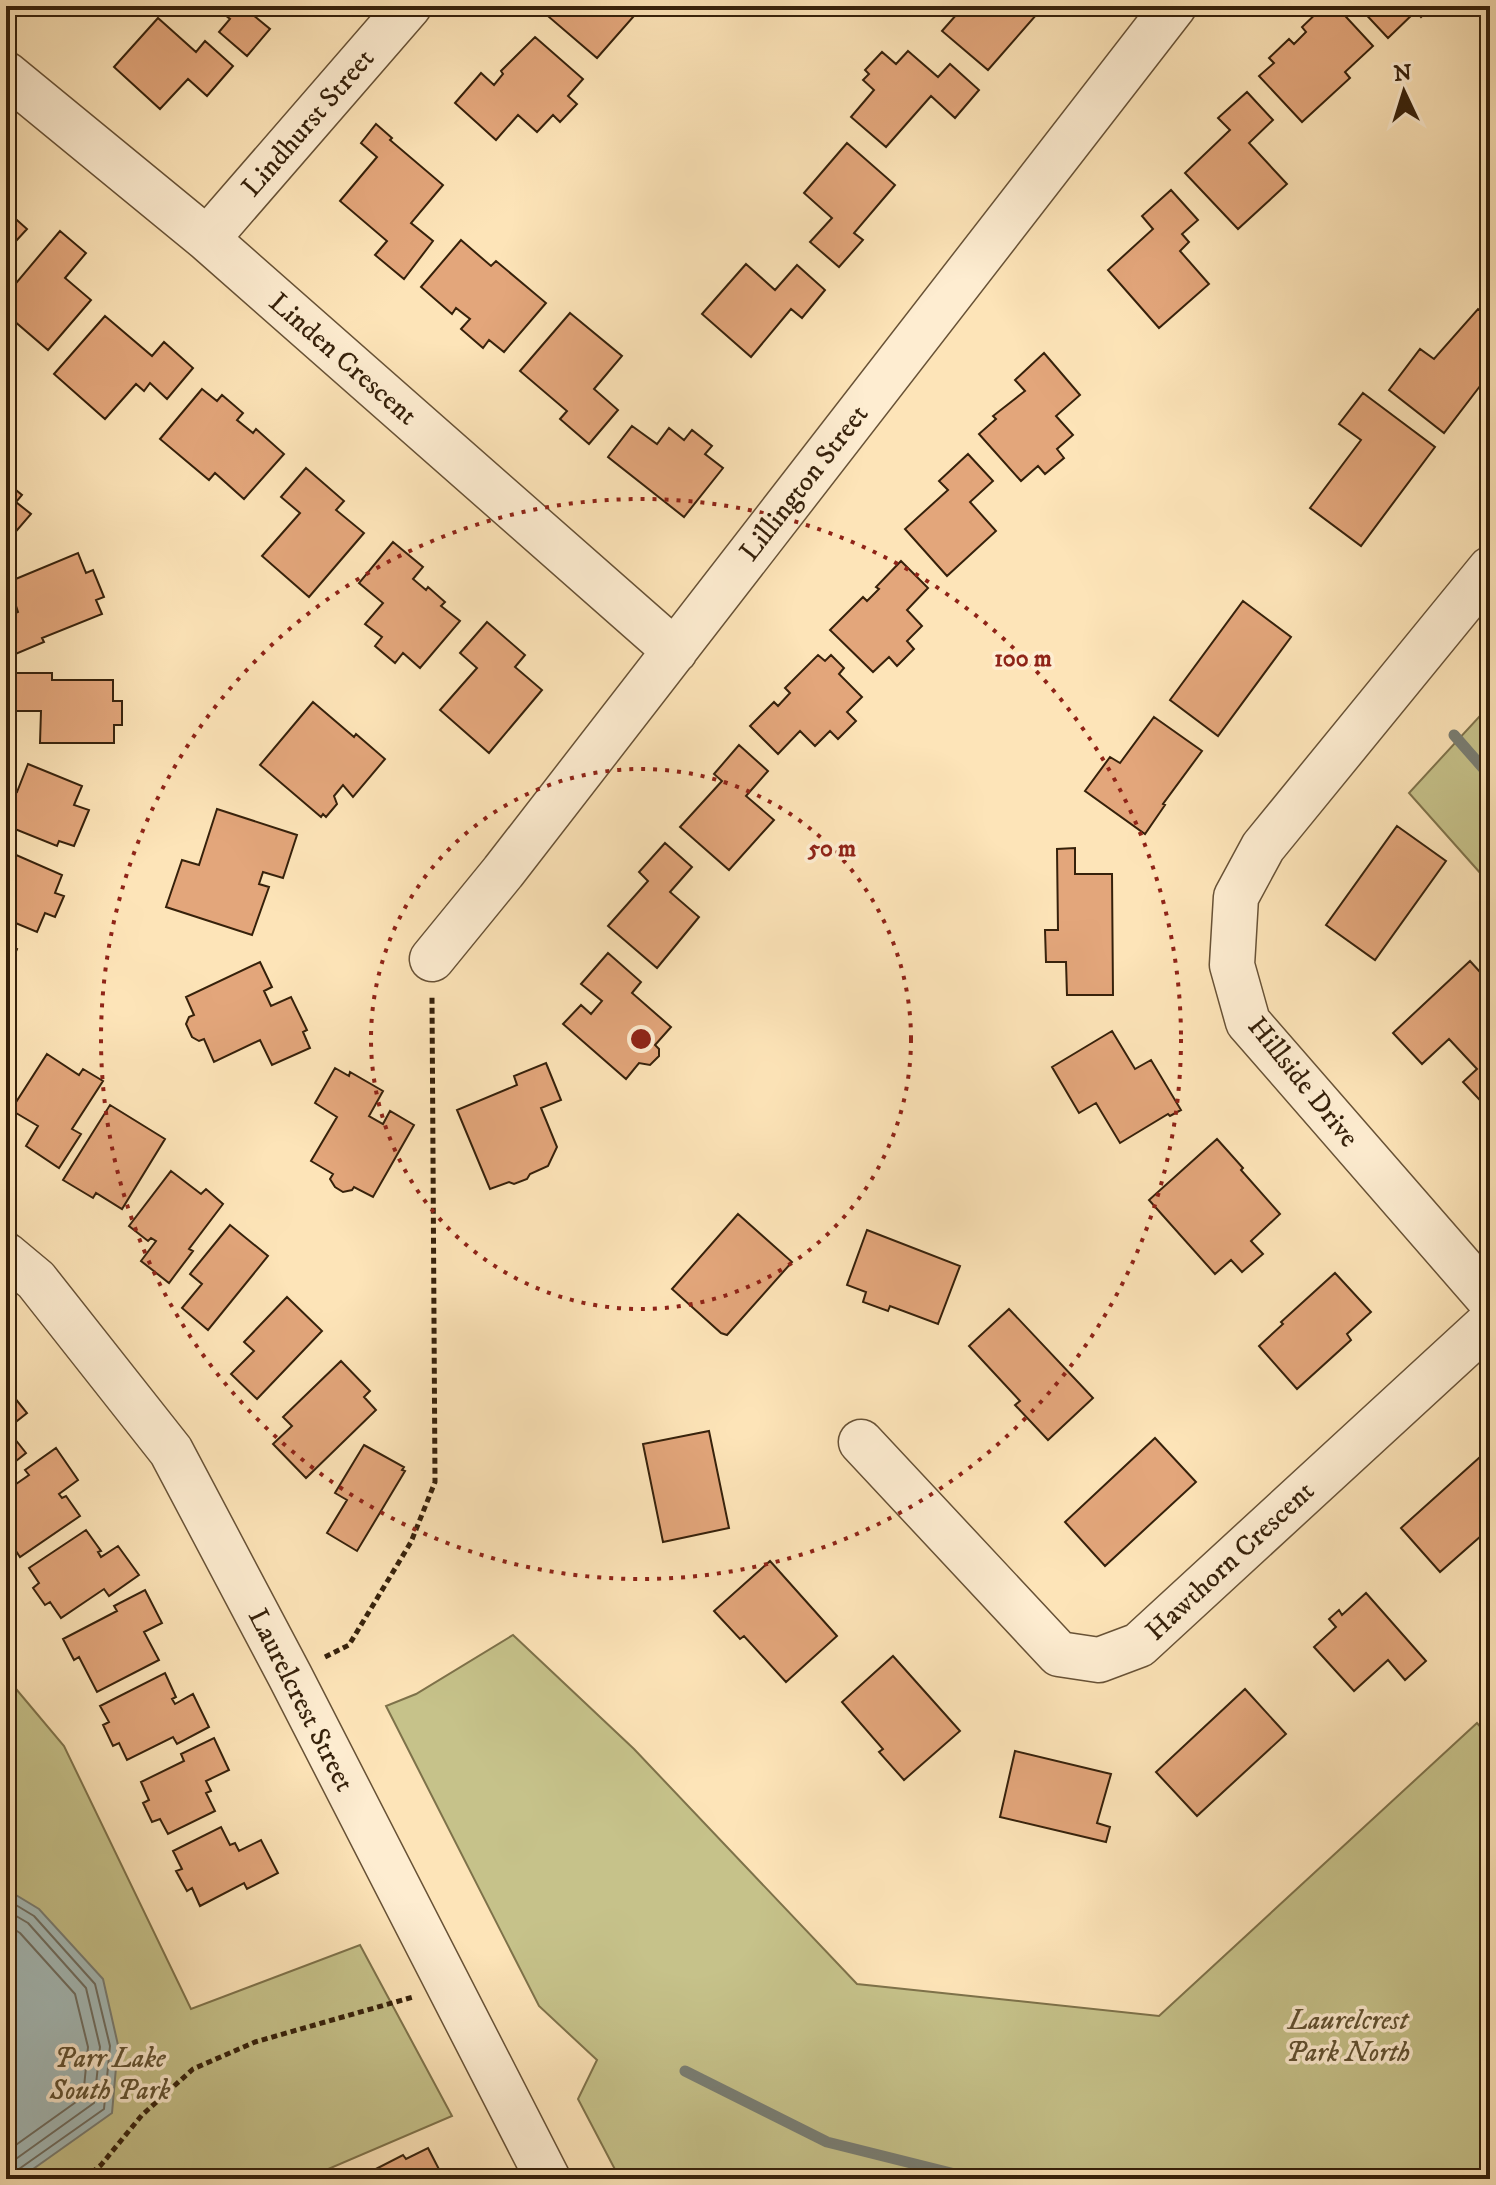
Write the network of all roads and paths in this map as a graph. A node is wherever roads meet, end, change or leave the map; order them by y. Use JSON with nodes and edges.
{"nodes":[{"id":1,"x":409,"y":6,"type":"edge"},
{"id":2,"x":1174,"y":6,"type":"edge"},
{"id":3,"x":6,"y":74,"type":"edge"},
{"id":4,"x":207,"y":239,"type":"junction"},
{"id":5,"x":1490,"y":569,"type":"edge"},
{"id":6,"x":675,"y":651,"type":"junction"},
{"id":7,"x":432,"y":959,"type":"joint"},
{"id":8,"x":6,"y":1255,"type":"edge"},
{"id":9,"x":1490,"y":1300,"type":"edge"},
{"id":10,"x":1490,"y":1322,"type":"edge"},
{"id":11,"x":861,"y":1442,"type":"dead end"},
{"id":12,"x":290,"y":1676,"type":"junction"},
{"id":13,"x":449,"y":1987,"type":"junction"},
{"id":14,"x":84,"y":2179,"type":"edge"},
{"id":15,"x":548,"y":2179,"type":"edge"}],
"edges":[{"from":1,"to":4,"type":"street","name":"Lindhurst Street"},
{"from":2,"to":6,"type":"street","name":"Lillington Street"},
{"from":3,"to":4,"type":"street","name":"Linden Crescent"},
{"from":4,"to":6,"type":"street","name":"Linden Crescent"},
{"from":5,"to":9,"type":"street","name":"Hillside Drive"},
{"from":6,"to":7,"type":"street","name":"Lillington Street"},
{"from":7,"to":12,"type":"path"},
{"from":8,"to":12,"type":"street","name":"Laurelcrest Street"},
{"from":10,"to":11,"type":"street","name":"Hawthorn Crescent"},
{"from":12,"to":13,"type":"street","name":"Laurelcrest Street"},
{"from":13,"to":14,"type":"path"},
{"from":13,"to":15,"type":"street","name":"Laurelcrest Street"}]}
